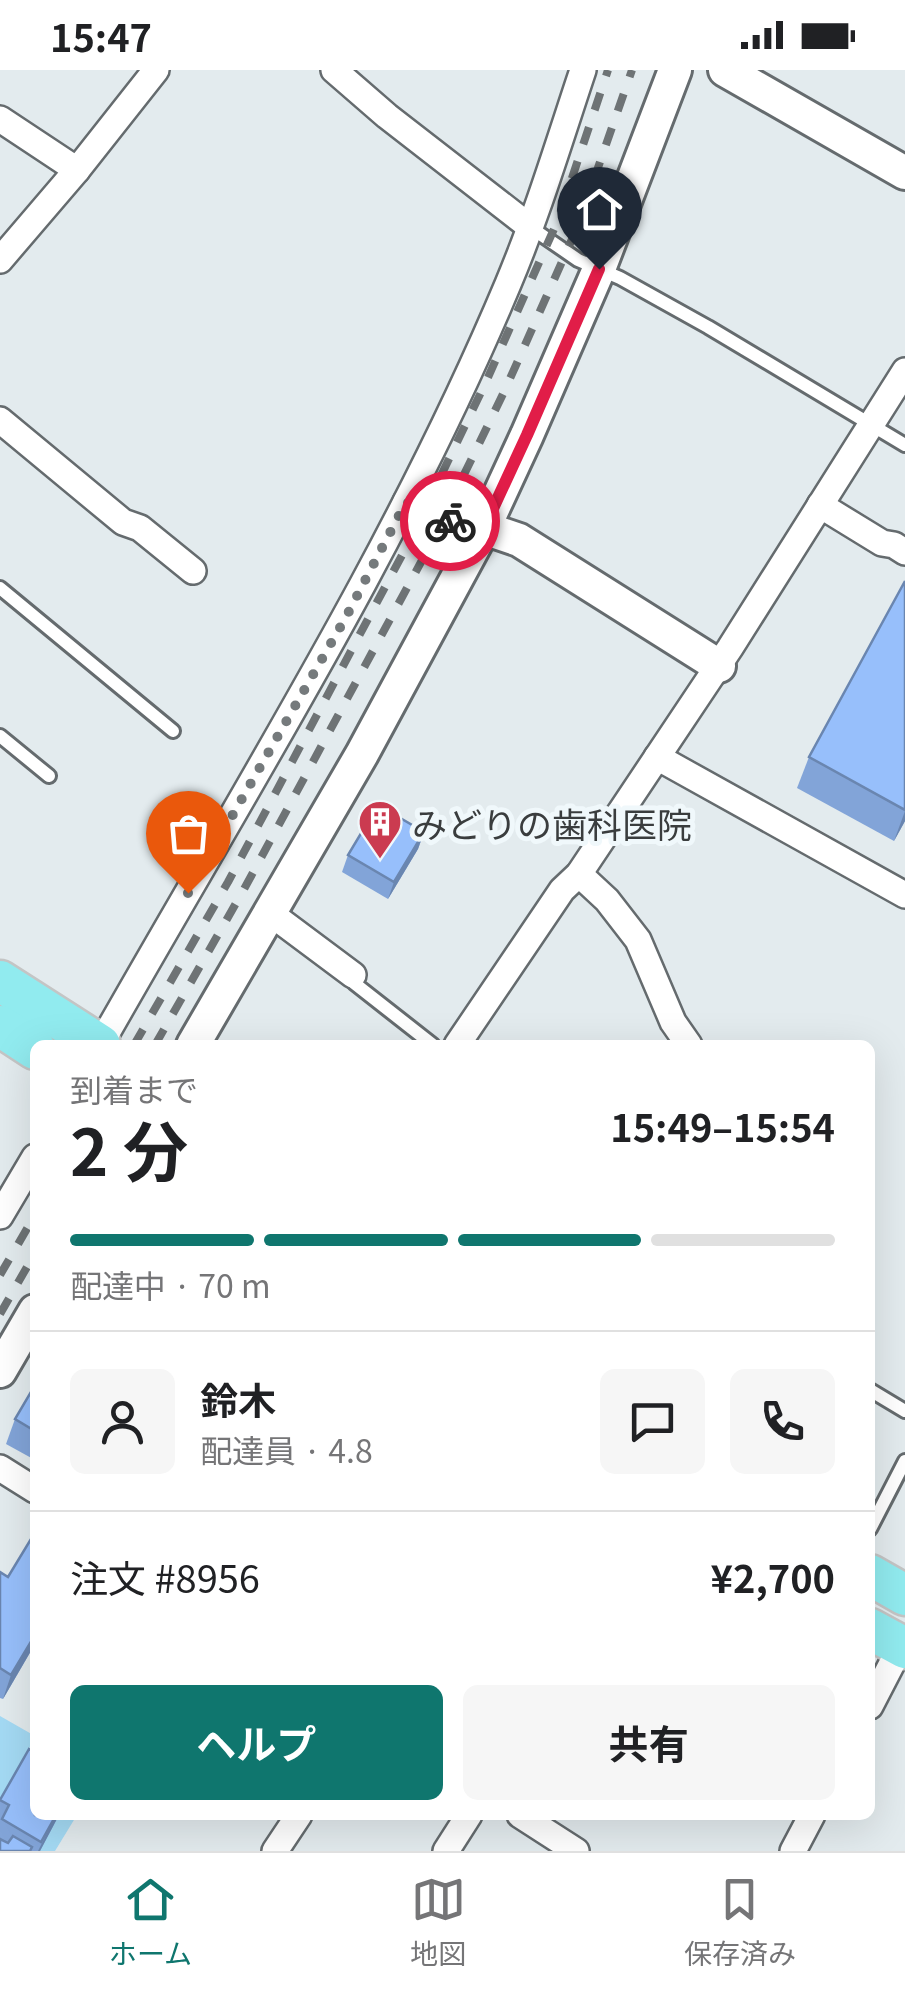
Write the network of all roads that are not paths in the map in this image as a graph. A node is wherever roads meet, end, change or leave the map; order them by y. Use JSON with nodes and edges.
{"nodes":[{"id":1,"x":156,"y":70,"type":"edge"},
{"id":2,"x":334,"y":70,"type":"edge"},
{"id":3,"x":583,"y":70,"type":"edge"},
{"id":4,"x":674,"y":70,"type":"edge"},
{"id":5,"x":725,"y":70,"type":"edge"},
{"id":6,"x":0,"y":119,"type":"edge"},
{"id":7,"x":77,"y":170,"type":"junction"},
{"id":8,"x":905,"y":173,"type":"edge"},
{"id":9,"x":530,"y":227,"type":"junction"},
{"id":10,"x":0,"y":260,"type":"edge"},
{"id":11,"x":599,"y":269,"type":"junction"},
{"id":12,"x":905,"y":371,"type":"edge"},
{"id":13,"x":0,"y":420,"type":"edge"},
{"id":14,"x":870,"y":424,"type":"junction"},
{"id":15,"x":905,"y":445,"type":"edge"},
{"id":16,"x":406,"y":502,"type":"junction"},
{"id":17,"x":820,"y":505,"type":"junction"},
{"id":18,"x":484,"y":528,"type":"junction"},
{"id":19,"x":905,"y":552,"type":"edge"},
{"id":20,"x":194,"y":571,"type":"dead end"},
{"id":21,"x":0,"y":588,"type":"edge"},
{"id":22,"x":718,"y":666,"type":"junction"},
{"id":23,"x":174,"y":732,"type":"dead end"},
{"id":24,"x":0,"y":736,"type":"edge"},
{"id":25,"x":658,"y":756,"type":"junction"},
{"id":26,"x":49,"y":776,"type":"dead end"},
{"id":27,"x":580,"y":874,"type":"junction"},
{"id":28,"x":905,"y":895,"type":"edge"},
{"id":29,"x":270,"y":914,"type":"junction"},
{"id":30,"x":353,"y":975,"type":"joint"},
{"id":31,"x":0,"y":981,"type":"edge"},
{"id":32,"x":0,"y":1026,"type":"edge"},
{"id":33,"x":92,"y":1040,"type":"edge"},
{"id":34,"x":103,"y":1040,"type":"edge"},
{"id":35,"x":196,"y":1040,"type":"edge"},
{"id":36,"x":427,"y":1040,"type":"edge"},
{"id":37,"x":460,"y":1040,"type":"edge"},
{"id":38,"x":686,"y":1040,"type":"edge"},
{"id":39,"x":30,"y":1046,"type":"edge"},
{"id":40,"x":30,"y":1165,"type":"edge"},
{"id":41,"x":0,"y":1216,"type":"edge"},
{"id":42,"x":30,"y":1320,"type":"edge"},
{"id":43,"x":0,"y":1371,"type":"edge"},
{"id":44,"x":875,"y":1393,"type":"edge"},
{"id":45,"x":905,"y":1411,"type":"edge"},
{"id":46,"x":905,"y":1461,"type":"edge"},
{"id":47,"x":0,"y":1468,"type":"edge"},
{"id":48,"x":30,"y":1487,"type":"edge"},
{"id":49,"x":875,"y":1519,"type":"edge"},
{"id":50,"x":875,"y":1578,"type":"edge"},
{"id":51,"x":905,"y":1595,"type":"edge"},
{"id":52,"x":892,"y":1642,"type":"edge"},
{"id":53,"x":875,"y":1691,"type":"edge"},
{"id":54,"x":296,"y":1820,"type":"edge"},
{"id":55,"x":466,"y":1820,"type":"edge"},
{"id":56,"x":528,"y":1820,"type":"edge"},
{"id":57,"x":809,"y":1820,"type":"edge"},
{"id":58,"x":275,"y":1851,"type":"edge"},
{"id":59,"x":446,"y":1851,"type":"edge"},
{"id":60,"x":576,"y":1851,"type":"edge"},
{"id":61,"x":793,"y":1851,"type":"edge"}],
"edges":[{"from":1,"to":7,"type":"street"},
{"from":2,"to":9,"type":"street"},
{"from":3,"to":9,"type":"street"},
{"from":4,"to":11,"type":"street"},
{"from":5,"to":8,"type":"street"},
{"from":6,"to":7,"type":"street"},
{"from":7,"to":10,"type":"street"},
{"from":9,"to":11,"type":"lane"},
{"from":9,"to":16,"type":"street"},
{"from":11,"to":14,"type":"lane"},
{"from":11,"to":18,"type":"street"},
{"from":12,"to":14,"type":"street"},
{"from":13,"to":20,"type":"street"},
{"from":14,"to":15,"type":"lane"},
{"from":14,"to":17,"type":"street"},
{"from":16,"to":18,"type":"street"},
{"from":16,"to":34,"type":"street"},
{"from":17,"to":19,"type":"street"},
{"from":17,"to":22,"type":"street"},
{"from":18,"to":22,"type":"street"},
{"from":18,"to":29,"type":"street"},
{"from":21,"to":23,"type":"lane"},
{"from":22,"to":25,"type":"street"},
{"from":24,"to":26,"type":"lane"},
{"from":25,"to":27,"type":"street"},
{"from":25,"to":28,"type":"street"},
{"from":27,"to":37,"type":"street"},
{"from":27,"to":38,"type":"street"},
{"from":29,"to":30,"type":"street"},
{"from":29,"to":35,"type":"street"},
{"from":30,"to":36,"type":"lane"},
{"from":31,"to":33,"type":"main road"},
{"from":32,"to":39,"type":"main road"},
{"from":40,"to":41,"type":"street"},
{"from":42,"to":43,"type":"street"},
{"from":44,"to":45,"type":"lane"},
{"from":46,"to":49,"type":"lane"},
{"from":47,"to":48,"type":"street"},
{"from":50,"to":51,"type":"main road"},
{"from":52,"to":53,"type":"street"},
{"from":54,"to":58,"type":"street"},
{"from":55,"to":59,"type":"street"},
{"from":56,"to":60,"type":"street"},
{"from":57,"to":61,"type":"street"}]}
